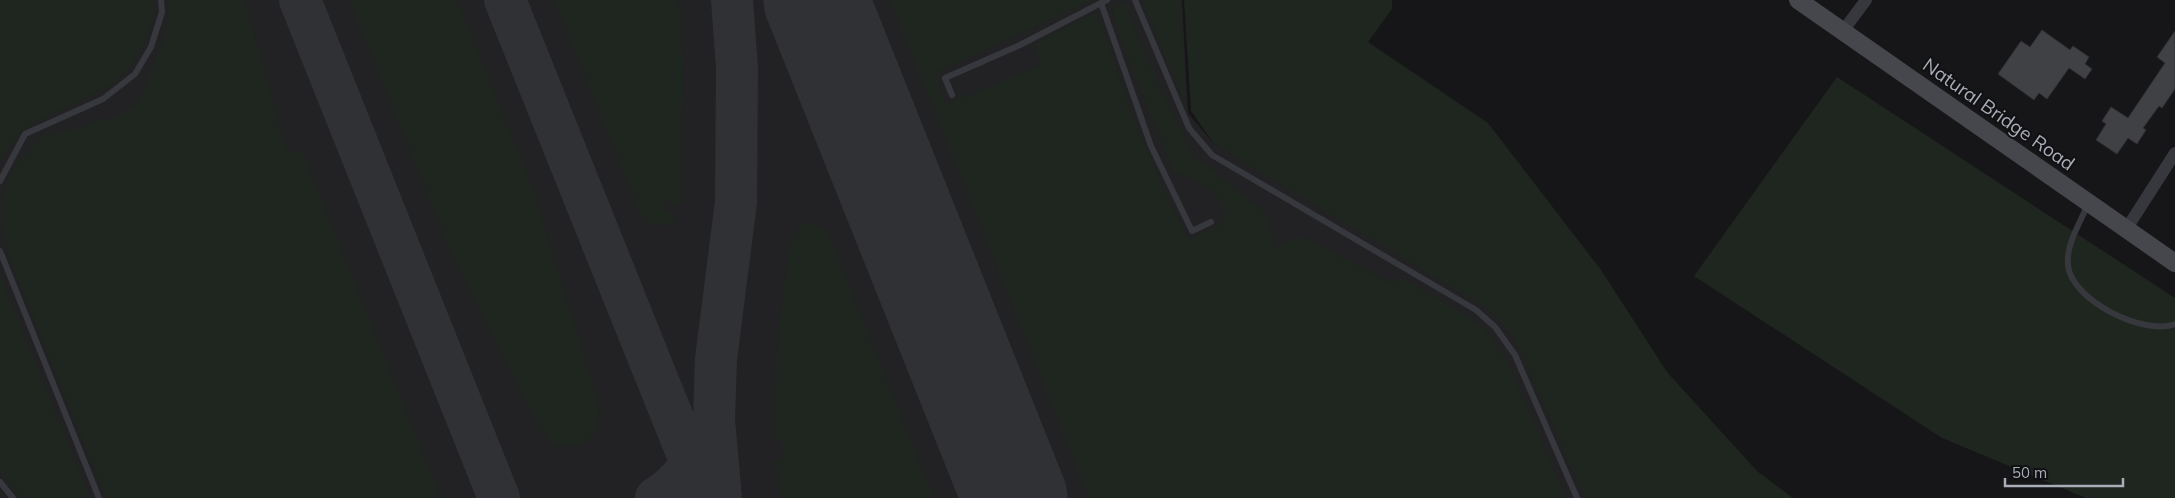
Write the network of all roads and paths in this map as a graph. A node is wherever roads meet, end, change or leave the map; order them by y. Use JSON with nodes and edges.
{"nodes":[{"id":1,"x":161,"y":0,"type":"edge"},
{"id":2,"x":1135,"y":0,"type":"edge"},
{"id":3,"x":1798,"y":0,"type":"edge"},
{"id":4,"x":1866,"y":0,"type":"edge"},
{"id":5,"x":1104,"y":2,"type":"edge"},
{"id":6,"x":1843,"y":31,"type":"junction"},
{"id":7,"x":952,"y":95,"type":"dead end"},
{"id":8,"x":2175,"y":153,"type":"edge"},
{"id":9,"x":0,"y":180,"type":"edge"},
{"id":10,"x":2089,"y":202,"type":"junction"},
{"id":11,"x":1211,"y":222,"type":"dead end"},
{"id":12,"x":2127,"y":228,"type":"junction"},
{"id":13,"x":0,"y":251,"type":"edge"},
{"id":14,"x":2175,"y":263,"type":"edge"},
{"id":15,"x":2175,"y":324,"type":"edge"},
{"id":16,"x":0,"y":482,"type":"edge"},
{"id":17,"x":13,"y":498,"type":"edge"},
{"id":18,"x":99,"y":498,"type":"edge"},
{"id":19,"x":1577,"y":498,"type":"edge"}],
"edges":[{"from":1,"to":9,"type":"lane"},
{"from":2,"to":19,"type":"lane"},
{"from":3,"to":6,"type":"main road","name":"Natural Bridge Road"},
{"from":4,"to":6,"type":"street"},
{"from":5,"to":7,"type":"lane"},
{"from":5,"to":11,"type":"lane"},
{"from":6,"to":10,"type":"main road","name":"Natural Bridge Road"},
{"from":8,"to":12,"type":"street"},
{"from":10,"to":12,"type":"main road","name":"Natural Bridge Road"},
{"from":10,"to":15,"type":"lane"},
{"from":12,"to":14,"type":"main road","name":"Natural Bridge Road"},
{"from":13,"to":18,"type":"lane"},
{"from":16,"to":17,"type":"lane"}]}
